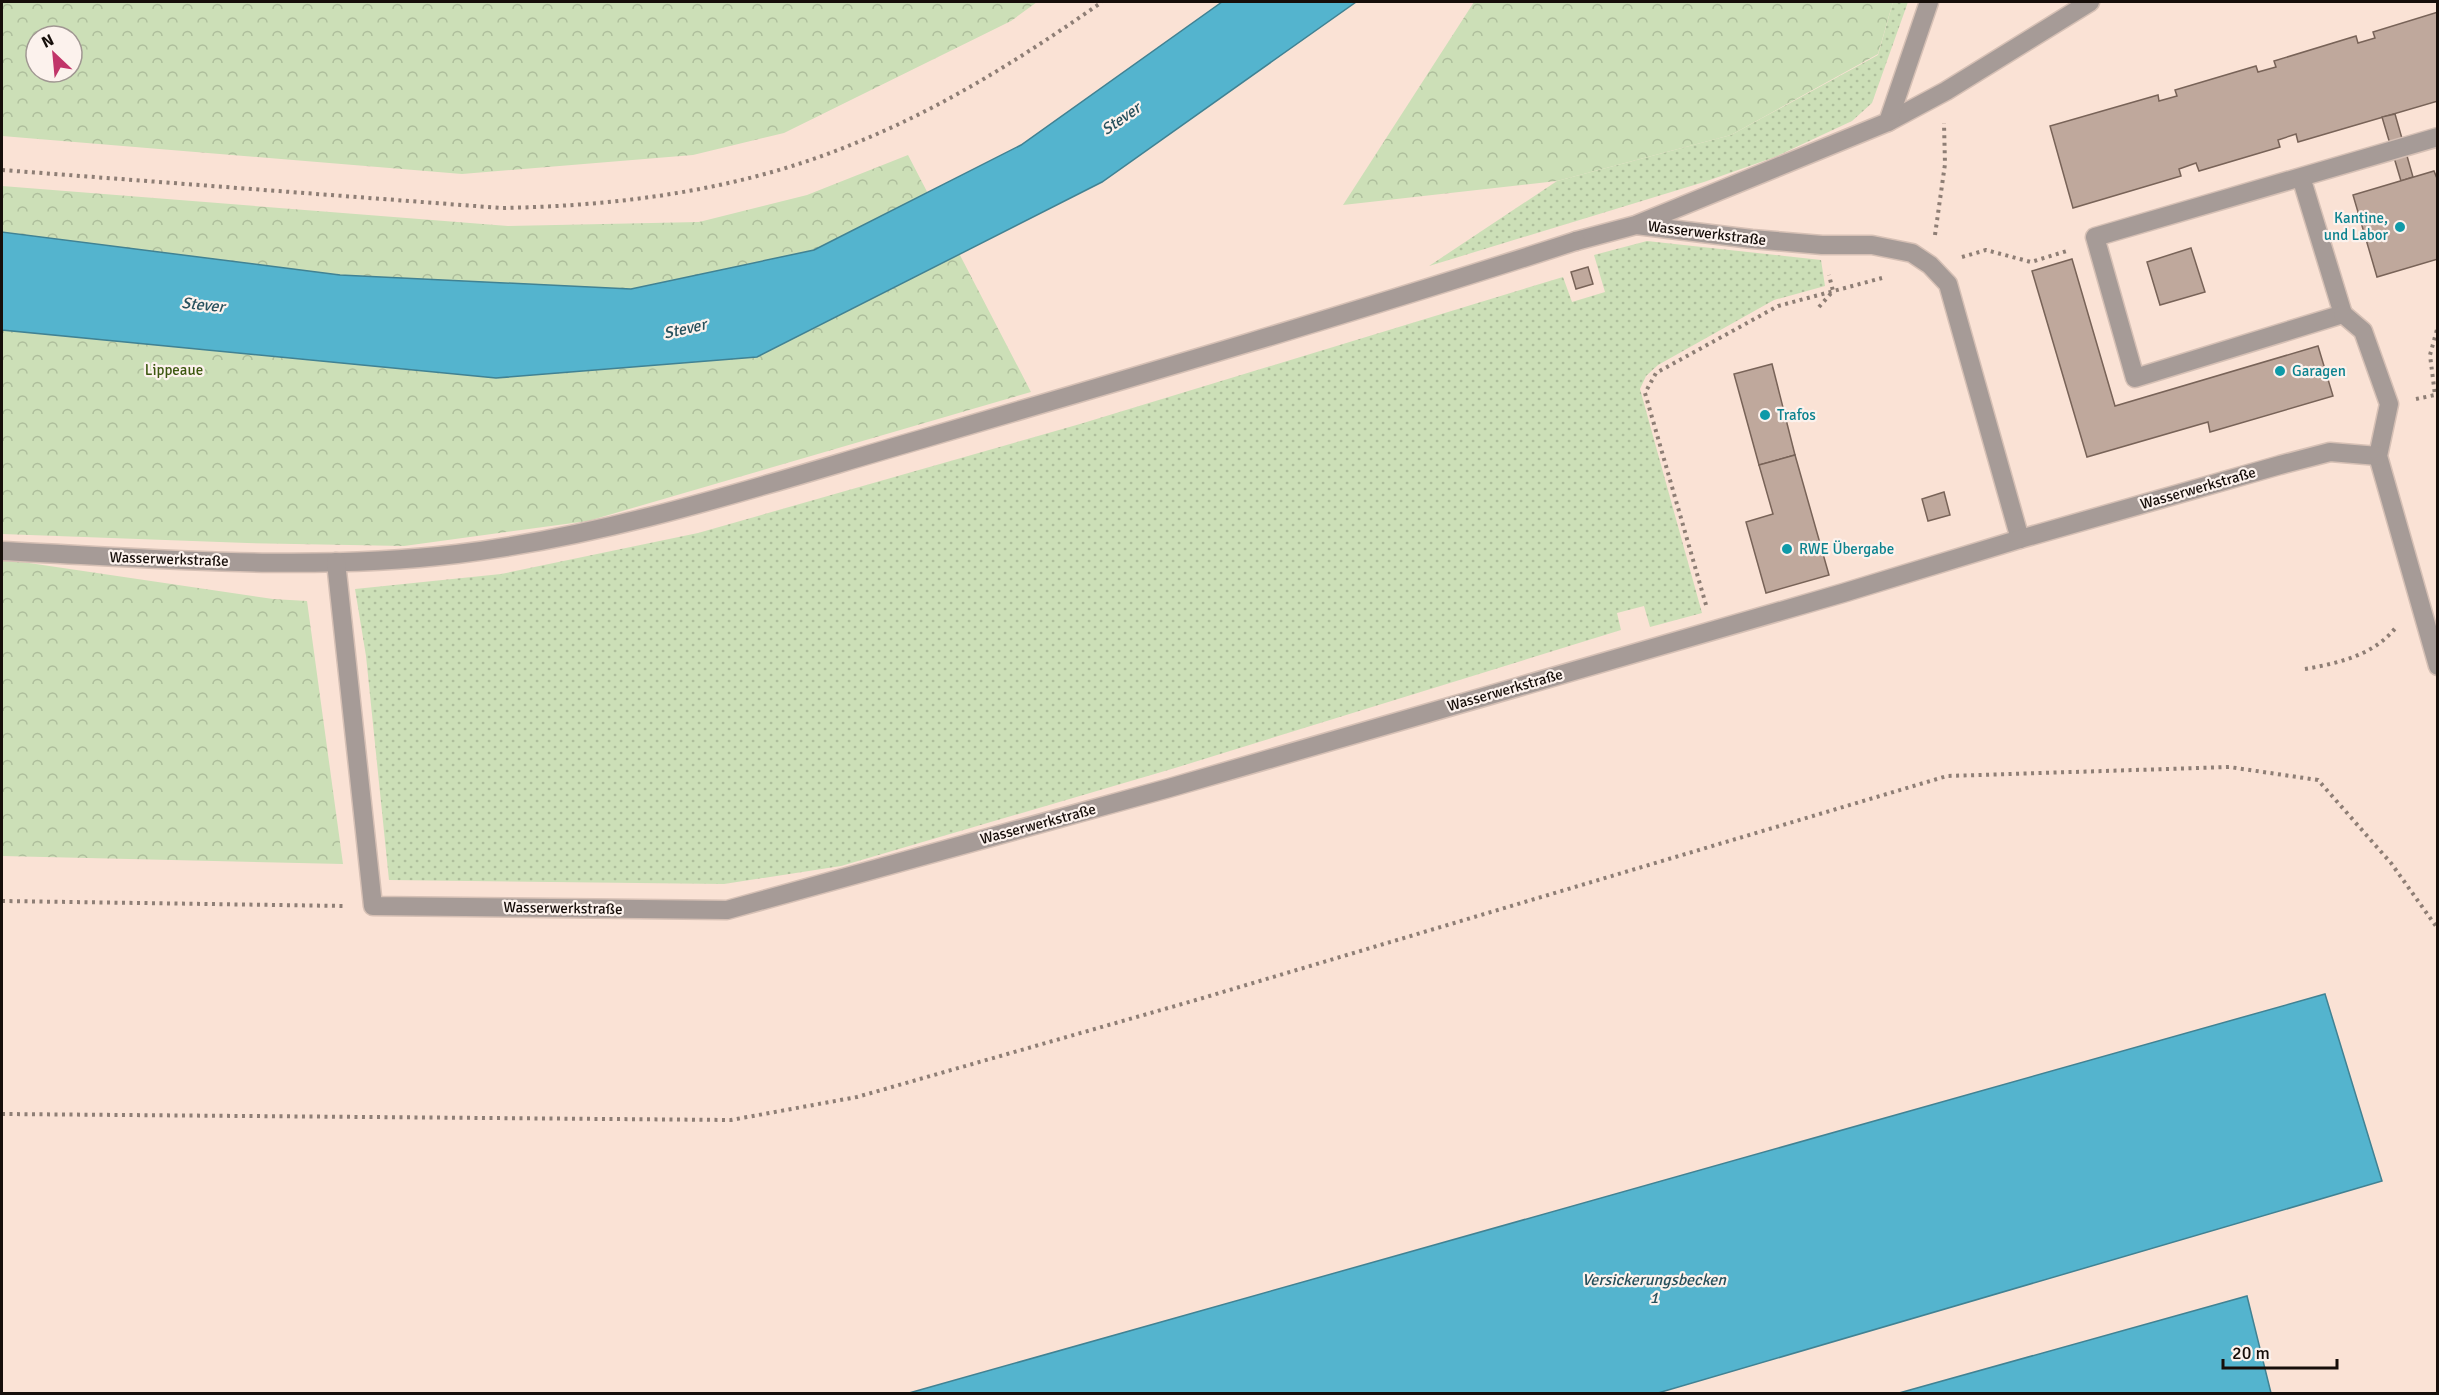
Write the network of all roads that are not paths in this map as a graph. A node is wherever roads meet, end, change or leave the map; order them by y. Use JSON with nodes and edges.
{"nodes":[{"id":1,"x":1929,"y":2,"type":"edge"},
{"id":2,"x":2090,"y":2,"type":"edge"},
{"id":3,"x":1888,"y":122,"type":"junction"},
{"id":4,"x":2438,"y":137,"type":"edge"},
{"id":5,"x":2301,"y":177,"type":"junction"},
{"id":6,"x":1636,"y":225,"type":"junction"},
{"id":7,"x":2343,"y":314,"type":"junction"},
{"id":8,"x":2378,"y":456,"type":"junction"},
{"id":9,"x":2020,"y":539,"type":"junction"},
{"id":10,"x":2,"y":551,"type":"edge"},
{"id":11,"x":336,"y":562,"type":"junction"},
{"id":12,"x":2438,"y":666,"type":"edge"}],
"edges":[{"from":1,"to":3,"type":"street"},
{"from":2,"to":3,"type":"street"},
{"from":3,"to":6,"type":"street"},
{"from":4,"to":5,"type":"street"},
{"from":5,"to":7,"type":"street"},
{"from":5,"to":7,"type":"street"},
{"from":6,"to":9,"type":"street","name":"Wasserwerkstraße"},
{"from":6,"to":11,"type":"street","name":"Wasserwerkstraße"},
{"from":7,"to":8,"type":"street"},
{"from":8,"to":9,"type":"street","name":"Wasserwerkstraße"},
{"from":8,"to":12,"type":"street"},
{"from":9,"to":11,"type":"street","name":"Wasserwerkstraße"},
{"from":10,"to":11,"type":"street","name":"Wasserwerkstraße"}]}
